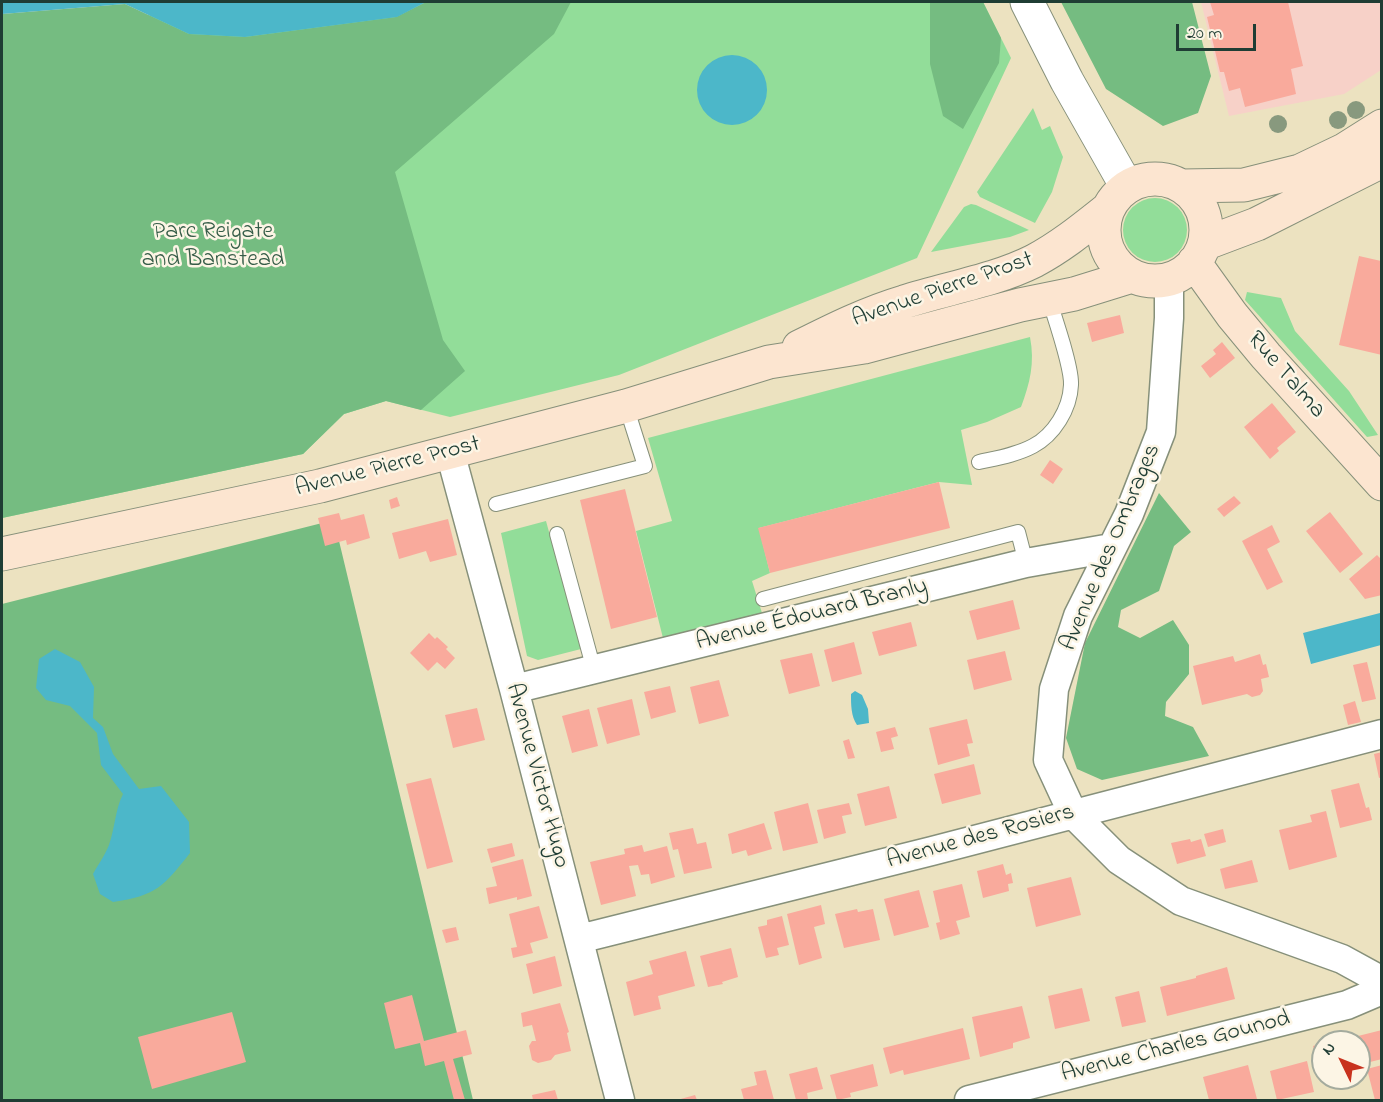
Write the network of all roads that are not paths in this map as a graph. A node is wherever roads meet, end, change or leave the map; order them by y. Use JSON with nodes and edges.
{"nodes":[{"id":1,"x":1027,"y":2,"type":"edge"},
{"id":2,"x":1382,"y":126,"type":"edge"},
{"id":3,"x":1382,"y":161,"type":"edge"},
{"id":4,"x":1182,"y":186,"type":"junction"},
{"id":5,"x":1118,"y":197,"type":"junction"},
{"id":6,"x":1189,"y":262,"type":"junction"},
{"id":7,"x":1132,"y":276,"type":"junction"},
{"id":8,"x":1049,"y":299,"type":"junction"},
{"id":9,"x":769,"y":362,"type":"junction"},
{"id":10,"x":626,"y":406,"type":"junction"},
{"id":11,"x":450,"y":452,"type":"junction"},
{"id":12,"x":979,"y":462,"type":"dead end"},
{"id":13,"x":1382,"y":484,"type":"edge"},
{"id":14,"x":496,"y":504,"type":"dead end"},
{"id":15,"x":557,"y":534,"type":"dead end"},
{"id":16,"x":1111,"y":548,"type":"junction"},
{"id":17,"x":2,"y":554,"type":"edge"},
{"id":18,"x":1026,"y":563,"type":"junction"},
{"id":19,"x":763,"y":599,"type":"dead end"},
{"id":20,"x":594,"y":670,"type":"junction"},
{"id":21,"x":514,"y":688,"type":"junction"},
{"id":22,"x":1382,"y":734,"type":"edge"},
{"id":23,"x":1073,"y":814,"type":"junction"},
{"id":24,"x":579,"y":939,"type":"junction"},
{"id":25,"x":1382,"y":981,"type":"edge"},
{"id":26,"x":1382,"y":990,"type":"edge"},
{"id":27,"x":620,"y":1101,"type":"edge"},
{"id":28,"x":969,"y":1101,"type":"edge"}],
"edges":[{"from":1,"to":5,"type":"street"},
{"from":2,"to":4,"type":"main road"},
{"from":3,"to":6,"type":"main road"},
{"from":4,"to":5,"type":"main road"},
{"from":4,"to":6,"type":"main road"},
{"from":5,"to":7,"type":"main road"},
{"from":5,"to":9,"type":"main road","name":"Avenue Pierre Prost"},
{"from":6,"to":7,"type":"main road"},
{"from":6,"to":13,"type":"main road","name":"Rue Talma"},
{"from":6,"to":16,"type":"street","name":"Avenue des Ombrages"},
{"from":7,"to":8,"type":"main road","name":"Avenue Pierre Prost"},
{"from":8,"to":9,"type":"main road","name":"Avenue Pierre Prost"},
{"from":8,"to":12,"type":"lane"},
{"from":9,"to":10,"type":"main road","name":"Avenue Pierre Prost"},
{"from":10,"to":11,"type":"main road","name":"Avenue Pierre Prost"},
{"from":10,"to":14,"type":"lane"},
{"from":11,"to":17,"type":"main road","name":"Avenue Pierre Prost"},
{"from":11,"to":21,"type":"street","name":"Avenue Victor Hugo"},
{"from":15,"to":20,"type":"lane"},
{"from":16,"to":18,"type":"street","name":"Avenue Édouard Branly"},
{"from":16,"to":23,"type":"street","name":"Avenue des Ombrages"},
{"from":18,"to":19,"type":"lane"},
{"from":18,"to":20,"type":"street","name":"Avenue Édouard Branly"},
{"from":20,"to":21,"type":"street","name":"Avenue Édouard Branly"},
{"from":21,"to":24,"type":"street","name":"Avenue Victor Hugo"},
{"from":22,"to":23,"type":"street","name":"Avenue des Rosiers"},
{"from":23,"to":24,"type":"street","name":"Avenue des Rosiers"},
{"from":23,"to":25,"type":"street","name":"Avenue des Ombrages"},
{"from":24,"to":27,"type":"street","name":"Avenue Victor Hugo"},
{"from":26,"to":28,"type":"street","name":"Avenue Charles Gounod"}]}
